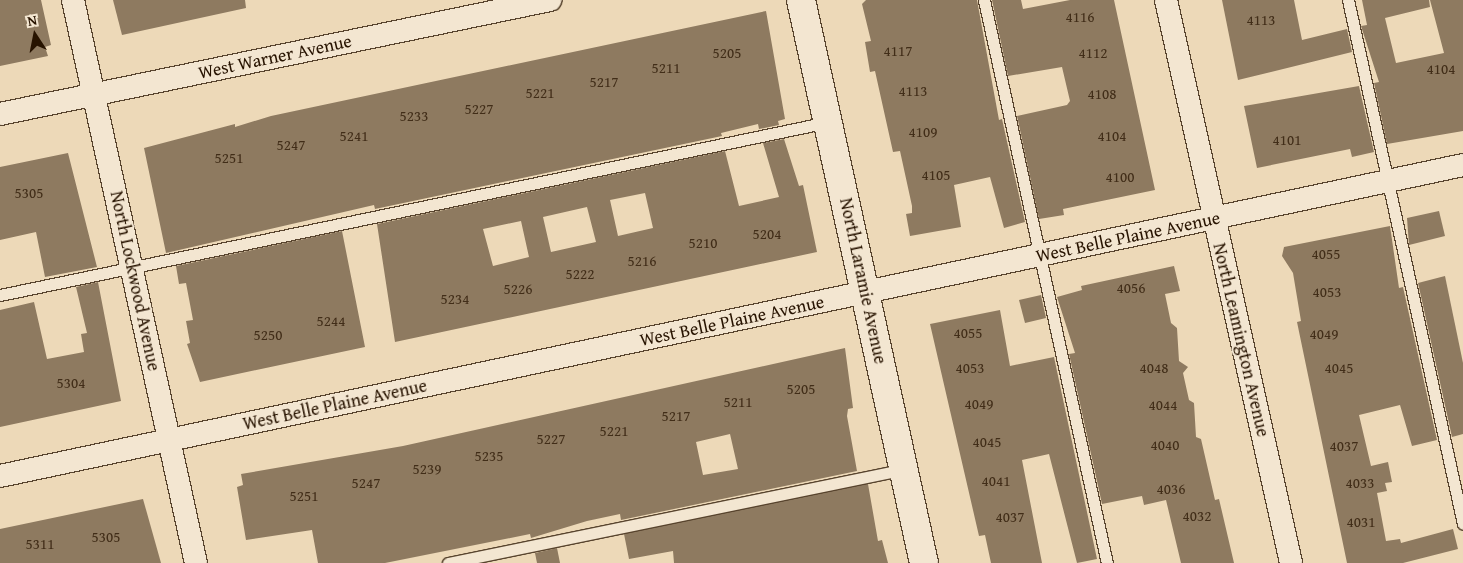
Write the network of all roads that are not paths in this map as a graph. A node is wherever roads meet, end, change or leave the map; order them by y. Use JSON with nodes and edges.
{"nodes":[{"id":1,"x":73,"y":0,"type":"edge"},
{"id":2,"x":550,"y":0,"type":"edge"},
{"id":3,"x":801,"y":0,"type":"edge"},
{"id":4,"x":984,"y":0,"type":"edge"},
{"id":5,"x":1166,"y":0,"type":"edge"},
{"id":6,"x":1348,"y":0,"type":"edge"},
{"id":7,"x":94,"y":95,"type":"junction"},
{"id":8,"x":0,"y":114,"type":"edge"},
{"id":9,"x":828,"y":122,"type":"junction"},
{"id":10,"x":1463,"y":165,"type":"edge"},
{"id":11,"x":1388,"y":182,"type":"junction"},
{"id":12,"x":1214,"y":218,"type":"junction"},
{"id":13,"x":1040,"y":255,"type":"junction"},
{"id":14,"x":132,"y":267,"type":"junction"},
{"id":15,"x":865,"y":292,"type":"junction"},
{"id":16,"x":0,"y":295,"type":"edge"},
{"id":17,"x":169,"y":440,"type":"junction"},
{"id":18,"x":904,"y":469,"type":"junction"},
{"id":19,"x":0,"y":476,"type":"edge"},
{"id":20,"x":1463,"y":524,"type":"edge"},
{"id":21,"x":196,"y":563,"type":"edge"},
{"id":22,"x":448,"y":563,"type":"edge"},
{"id":23,"x":924,"y":563,"type":"edge"},
{"id":24,"x":1107,"y":563,"type":"edge"},
{"id":25,"x":1291,"y":563,"type":"edge"}],
"edges":[{"from":1,"to":7,"type":"street","name":"North Lockwood Avenue"},
{"from":2,"to":7,"type":"street","name":"West Warner Avenue"},
{"from":3,"to":9,"type":"street","name":"North Laramie Avenue"},
{"from":4,"to":13,"type":"lane"},
{"from":5,"to":12,"type":"street","name":"North Leamington Avenue"},
{"from":6,"to":11,"type":"lane"},
{"from":7,"to":8,"type":"street","name":"West Warner Avenue"},
{"from":7,"to":14,"type":"street","name":"North Lockwood Avenue"},
{"from":9,"to":14,"type":"lane"},
{"from":9,"to":15,"type":"street","name":"North Laramie Avenue"},
{"from":10,"to":11,"type":"street","name":"West Belle Plaine Avenue"},
{"from":11,"to":12,"type":"street","name":"West Belle Plaine Avenue"},
{"from":11,"to":20,"type":"lane"},
{"from":12,"to":13,"type":"street","name":"West Belle Plaine Avenue"},
{"from":12,"to":25,"type":"street","name":"North Leamington Avenue"},
{"from":13,"to":15,"type":"street","name":"West Belle Plaine Avenue"},
{"from":13,"to":24,"type":"lane"},
{"from":14,"to":16,"type":"lane"},
{"from":14,"to":17,"type":"street","name":"North Lockwood Avenue"},
{"from":15,"to":17,"type":"street","name":"West Belle Plaine Avenue"},
{"from":15,"to":18,"type":"street","name":"North Laramie Avenue"},
{"from":17,"to":19,"type":"street","name":"West Belle Plaine Avenue"},
{"from":17,"to":21,"type":"street","name":"North Lockwood Avenue"},
{"from":18,"to":22,"type":"lane"},
{"from":18,"to":23,"type":"street","name":"North Laramie Avenue"}]}
